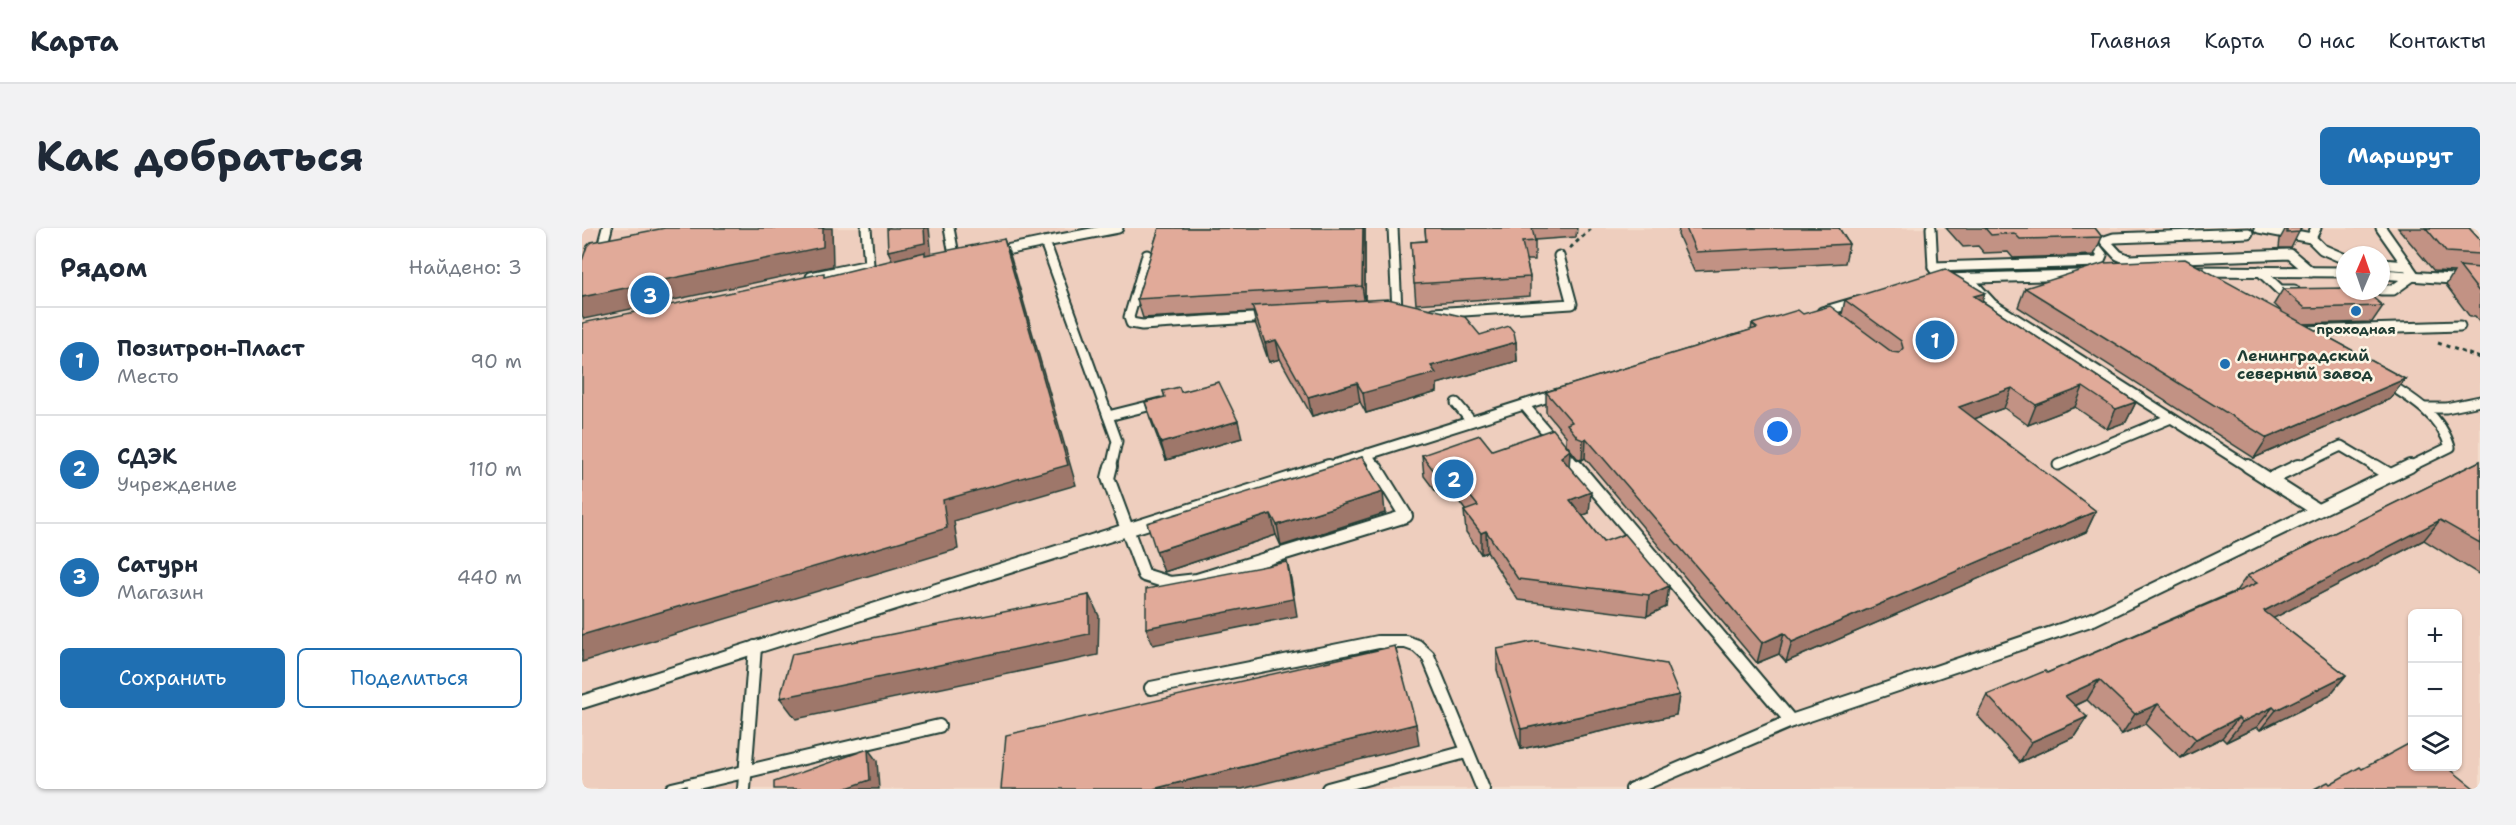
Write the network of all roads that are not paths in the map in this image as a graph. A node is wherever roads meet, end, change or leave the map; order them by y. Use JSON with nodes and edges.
{"nodes":[{"id":1,"x":607,"y":228,"type":"edge"},
{"id":2,"x":866,"y":228,"type":"edge"},
{"id":3,"x":949,"y":228,"type":"edge"},
{"id":4,"x":1118,"y":228,"type":"edge"},
{"id":5,"x":1393,"y":228,"type":"edge"},
{"id":6,"x":1931,"y":228,"type":"edge"},
{"id":7,"x":2081,"y":228,"type":"edge"},
{"id":8,"x":2259,"y":228,"type":"edge"},
{"id":9,"x":2316,"y":228,"type":"edge"},
{"id":10,"x":2381,"y":228,"type":"edge"},
{"id":11,"x":2248,"y":233,"type":"dead end"},
{"id":12,"x":2311,"y":238,"type":"junction"},
{"id":13,"x":1045,"y":242,"type":"junction"},
{"id":14,"x":989,"y":254,"type":"edge"},
{"id":15,"x":1147,"y":255,"type":"dead end"},
{"id":16,"x":2336,"y":255,"type":"edge"},
{"id":17,"x":1559,"y":256,"type":"road end"},
{"id":18,"x":966,"y":258,"type":"edge"},
{"id":19,"x":594,"y":261,"type":"edge"},
{"id":20,"x":955,"y":261,"type":"junction"},
{"id":21,"x":943,"y":263,"type":"edge"},
{"id":22,"x":2390,"y":265,"type":"edge"},
{"id":23,"x":2408,"y":266,"type":"junction"},
{"id":24,"x":1933,"y":267,"type":"junction"},
{"id":25,"x":2260,"y":271,"type":"junction"},
{"id":26,"x":2311,"y":272,"type":"junction"},
{"id":27,"x":2336,"y":272,"type":"edge"},
{"id":28,"x":2088,"y":274,"type":"edge"},
{"id":29,"x":2390,"y":274,"type":"edge"},
{"id":30,"x":2414,"y":275,"type":"junction"},
{"id":31,"x":1968,"y":278,"type":"junction"},
{"id":32,"x":800,"y":280,"type":"edge"},
{"id":33,"x":1941,"y":280,"type":"junction"},
{"id":34,"x":2480,"y":281,"type":"edge"},
{"id":35,"x":1925,"y":282,"type":"edge"},
{"id":36,"x":2209,"y":282,"type":"edge"},
{"id":37,"x":2302,"y":290,"type":"edge"},
{"id":38,"x":2390,"y":290,"type":"edge"},
{"id":39,"x":1866,"y":299,"type":"edge"},
{"id":40,"x":1385,"y":310,"type":"edge"},
{"id":41,"x":1425,"y":312,"type":"edge"},
{"id":42,"x":1281,"y":316,"type":"edge"},
{"id":43,"x":1810,"y":316,"type":"edge"},
{"id":44,"x":2460,"y":326,"type":"dead end"},
{"id":45,"x":2313,"y":342,"type":"edge"},
{"id":46,"x":2374,"y":376,"type":"edge"},
{"id":47,"x":1570,"y":390,"type":"edge"},
{"id":48,"x":1173,"y":399,"type":"edge"},
{"id":49,"x":2480,"y":401,"type":"edge"},
{"id":50,"x":1456,"y":403,"type":"dead end"},
{"id":51,"x":1524,"y":405,"type":"junction"},
{"id":52,"x":2424,"y":408,"type":"junction"},
{"id":53,"x":1108,"y":416,"type":"junction"},
{"id":54,"x":2171,"y":418,"type":"junction"},
{"id":55,"x":1471,"y":421,"type":"junction"},
{"id":56,"x":1367,"y":454,"type":"junction"},
{"id":57,"x":2058,"y":465,"type":"dead end"},
{"id":58,"x":2390,"y":475,"type":"junction"},
{"id":59,"x":2269,"y":480,"type":"junction"},
{"id":60,"x":2317,"y":510,"type":"junction"},
{"id":61,"x":1128,"y":529,"type":"junction"},
{"id":62,"x":755,"y":647,"type":"junction"},
{"id":63,"x":1151,"y":687,"type":"dead end"},
{"id":64,"x":582,"y":702,"type":"edge"},
{"id":65,"x":1791,"y":721,"type":"junction"},
{"id":66,"x":939,"y":726,"type":"dead end"},
{"id":67,"x":1466,"y":752,"type":"junction"},
{"id":68,"x":745,"y":771,"type":"junction"},
{"id":69,"x":672,"y":789,"type":"edge"},
{"id":70,"x":744,"y":789,"type":"edge"},
{"id":71,"x":1328,"y":789,"type":"edge"},
{"id":72,"x":1483,"y":789,"type":"edge"},
{"id":73,"x":1632,"y":789,"type":"edge"}],
"edges":[{"from":1,"to":19,"type":"lane"},
{"from":2,"to":32,"type":"lane"},
{"from":3,"to":20,"type":"lane"},
{"from":4,"to":13,"type":"lane"},
{"from":5,"to":40,"type":"lane"},
{"from":6,"to":24,"type":"lane"},
{"from":7,"to":24,"type":"lane"},
{"from":8,"to":12,"type":"lane"},
{"from":9,"to":12,"type":"lane"},
{"from":10,"to":23,"type":"lane"},
{"from":11,"to":26,"type":"lane"},
{"from":12,"to":16,"type":"lane"},
{"from":13,"to":14,"type":"lane"},
{"from":13,"to":53,"type":"lane"},
{"from":15,"to":42,"type":"lane"},
{"from":17,"to":41,"type":"lane"},
{"from":18,"to":20,"type":"lane"},
{"from":20,"to":21,"type":"lane"},
{"from":22,"to":23,"type":"lane"},
{"from":23,"to":30,"type":"lane"},
{"from":24,"to":33,"type":"lane"},
{"from":25,"to":26,"type":"lane"},
{"from":25,"to":36,"type":"lane"},
{"from":25,"to":37,"type":"lane"},
{"from":26,"to":27,"type":"lane"},
{"from":28,"to":31,"type":"lane"},
{"from":29,"to":30,"type":"lane"},
{"from":30,"to":34,"type":"lane"},
{"from":30,"to":38,"type":"lane"},
{"from":31,"to":33,"type":"lane"},
{"from":31,"to":54,"type":"lane"},
{"from":33,"to":35,"type":"lane"},
{"from":39,"to":43,"type":"lane"},
{"from":44,"to":45,"type":"lane"},
{"from":46,"to":52,"type":"lane"},
{"from":47,"to":51,"type":"lane"},
{"from":48,"to":53,"type":"lane"},
{"from":49,"to":52,"type":"lane"},
{"from":50,"to":55,"type":"lane"},
{"from":51,"to":55,"type":"lane"},
{"from":51,"to":65,"type":"lane"},
{"from":52,"to":58,"type":"lane"},
{"from":53,"to":61,"type":"lane"},
{"from":54,"to":57,"type":"lane"},
{"from":54,"to":59,"type":"lane"},
{"from":55,"to":56,"type":"lane"},
{"from":56,"to":61,"type":"lane"},
{"from":56,"to":61,"type":"lane"},
{"from":58,"to":59,"type":"lane"},
{"from":58,"to":60,"type":"lane"},
{"from":59,"to":60,"type":"lane"},
{"from":60,"to":65,"type":"lane"},
{"from":61,"to":62,"type":"lane"},
{"from":62,"to":64,"type":"lane"},
{"from":62,"to":68,"type":"lane"},
{"from":63,"to":67,"type":"lane"},
{"from":65,"to":73,"type":"lane"},
{"from":66,"to":68,"type":"lane"},
{"from":67,"to":71,"type":"lane"},
{"from":67,"to":72,"type":"lane"},
{"from":68,"to":69,"type":"lane"},
{"from":68,"to":70,"type":"lane"}]}
